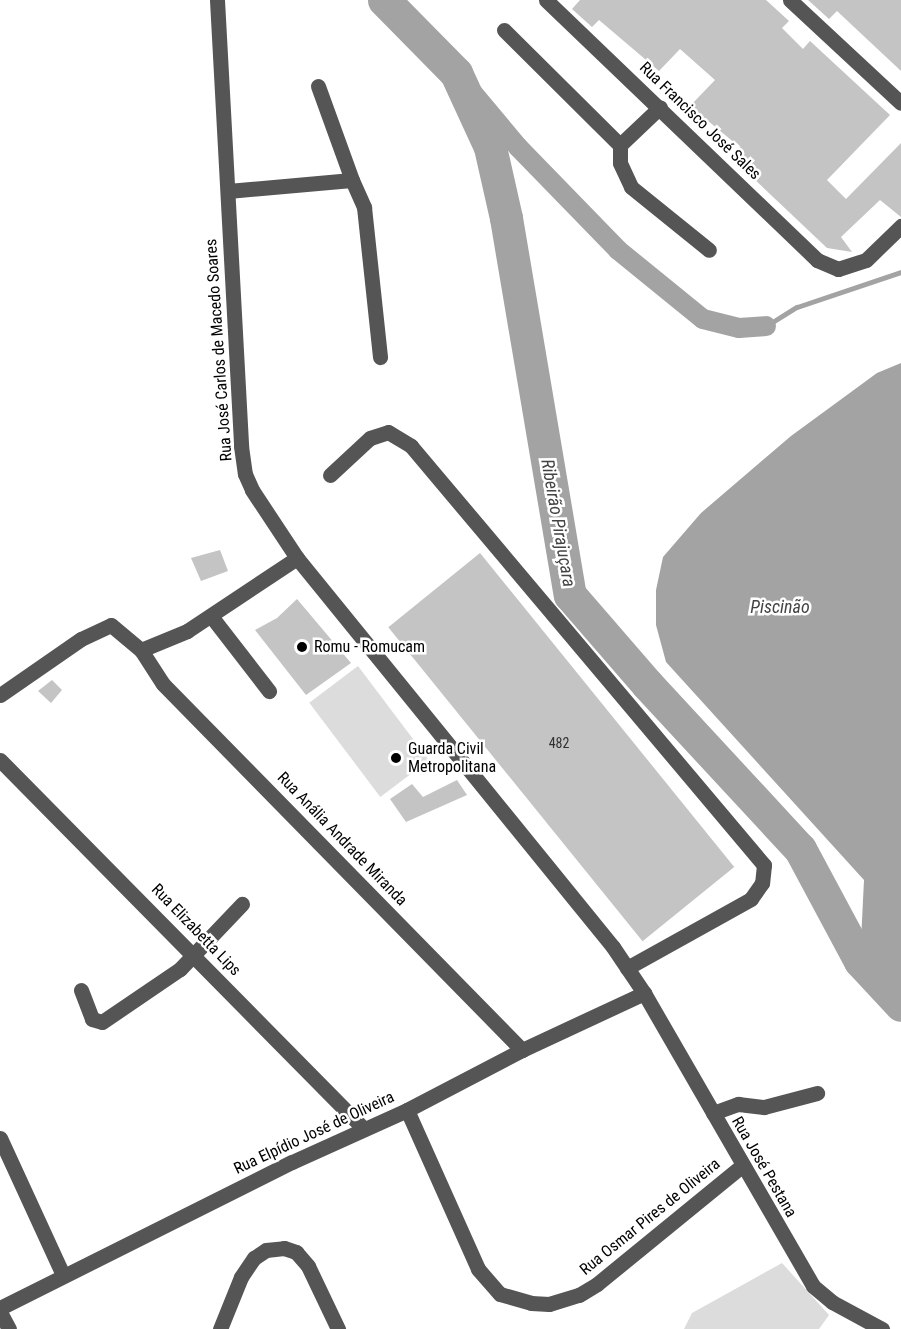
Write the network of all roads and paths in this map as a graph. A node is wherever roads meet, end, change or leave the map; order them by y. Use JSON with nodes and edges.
{"nodes":[{"id":1,"x":217,"y":0,"type":"edge"},
{"id":2,"x":546,"y":0,"type":"edge"},
{"id":3,"x":790,"y":0,"type":"edge"},
{"id":4,"x":504,"y":30,"type":"dead end"},
{"id":5,"x":318,"y":86,"type":"dead end"},
{"id":6,"x":901,"y":103,"type":"edge"},
{"id":7,"x":660,"y":107,"type":"junction"},
{"id":8,"x":620,"y":145,"type":"junction"},
{"id":9,"x":352,"y":180,"type":"junction"},
{"id":10,"x":228,"y":191,"type":"junction"},
{"id":11,"x":901,"y":226,"type":"edge"},
{"id":12,"x":709,"y":250,"type":"dead end"},
{"id":13,"x":380,"y":357,"type":"dead end"},
{"id":14,"x":330,"y":475,"type":"dead end"},
{"id":15,"x":297,"y":558,"type":"junction"},
{"id":16,"x":212,"y":616,"type":"junction"},
{"id":17,"x":141,"y":650,"type":"junction"},
{"id":18,"x":269,"y":692,"type":"dead end"},
{"id":19,"x":0,"y":695,"type":"edge"},
{"id":20,"x":0,"y":760,"type":"edge"},
{"id":21,"x":242,"y":904,"type":"dead end"},
{"id":22,"x":195,"y":955,"type":"junction"},
{"id":23,"x":627,"y":968,"type":"junction"},
{"id":24,"x":81,"y":990,"type":"dead end"},
{"id":25,"x":644,"y":993,"type":"junction"},
{"id":26,"x":522,"y":1050,"type":"junction"},
{"id":27,"x":817,"y":1093,"type":"dead end"},
{"id":28,"x":406,"y":1110,"type":"junction"},
{"id":29,"x":713,"y":1113,"type":"junction"},
{"id":30,"x":363,"y":1128,"type":"junction"},
{"id":31,"x":0,"y":1138,"type":"edge"},
{"id":32,"x":743,"y":1165,"type":"junction"},
{"id":33,"x":63,"y":1275,"type":"junction"},
{"id":34,"x":0,"y":1310,"type":"edge"},
{"id":35,"x":9,"y":1329,"type":"edge"},
{"id":36,"x":220,"y":1329,"type":"edge"},
{"id":37,"x":338,"y":1329,"type":"edge"},
{"id":38,"x":882,"y":1329,"type":"edge"}],
"edges":[{"from":1,"to":10,"type":"street","name":"Rua José Carlos de Macedo Soares"},
{"from":2,"to":7,"type":"street","name":"Rua Francisco José Sales"},
{"from":3,"to":6,"type":"street"},
{"from":4,"to":8,"type":"street"},
{"from":5,"to":9,"type":"street"},
{"from":7,"to":8,"type":"street"},
{"from":7,"to":11,"type":"street","name":"Rua Francisco José Sales"},
{"from":8,"to":12,"type":"street"},
{"from":9,"to":10,"type":"street"},
{"from":9,"to":13,"type":"street"},
{"from":10,"to":15,"type":"street","name":"Rua José Carlos de Macedo Soares"},
{"from":14,"to":23,"type":"street"},
{"from":15,"to":16,"type":"street"},
{"from":15,"to":23,"type":"street","name":"Rua José Carlos de Macedo Soares"},
{"from":16,"to":17,"type":"street"},
{"from":16,"to":18,"type":"street"},
{"from":17,"to":19,"type":"street","name":"Rua Anália Andrade Miranda"},
{"from":17,"to":26,"type":"street","name":"Rua Anália Andrade Miranda"},
{"from":20,"to":22,"type":"street","name":"Rua Elizabetta Lips"},
{"from":21,"to":22,"type":"street"},
{"from":22,"to":24,"type":"street"},
{"from":22,"to":30,"type":"street","name":"Rua Elizabetta Lips"},
{"from":23,"to":25,"type":"street","name":"Rua José Carlos de Macedo Soares"},
{"from":25,"to":26,"type":"street","name":"Rua Elpídio José de Oliveira"},
{"from":25,"to":29,"type":"street","name":"Rua José Pestana"},
{"from":26,"to":28,"type":"street","name":"Rua Elpídio José de Oliveira"},
{"from":27,"to":29,"type":"street"},
{"from":28,"to":30,"type":"street","name":"Rua Elpídio José de Oliveira"},
{"from":28,"to":32,"type":"street","name":"Rua Osmar Pires de Oliveira"},
{"from":29,"to":32,"type":"street","name":"Rua José Pestana"},
{"from":30,"to":33,"type":"street","name":"Rua Elpídio José de Oliveira"},
{"from":31,"to":33,"type":"street"},
{"from":32,"to":38,"type":"street","name":"Rua José Pestana"},
{"from":33,"to":34,"type":"street","name":"Rua Elpídio José de Oliveira"},
{"from":34,"to":35,"type":"street"},
{"from":36,"to":37,"type":"street"}]}
